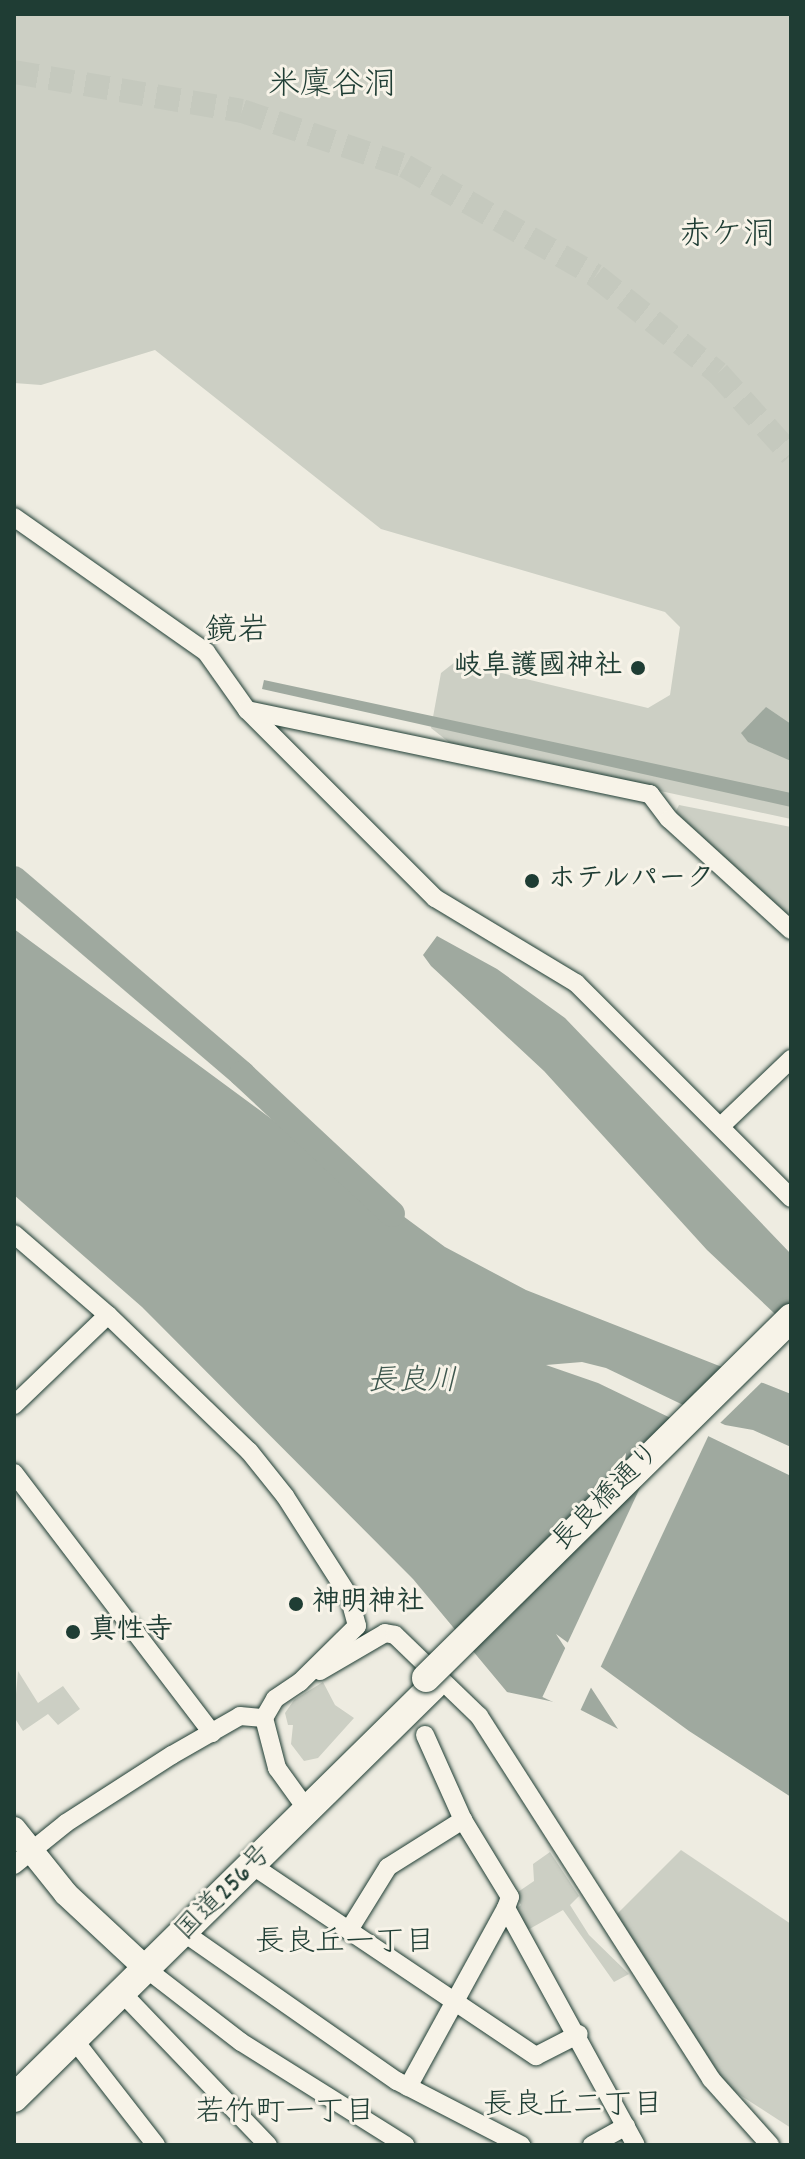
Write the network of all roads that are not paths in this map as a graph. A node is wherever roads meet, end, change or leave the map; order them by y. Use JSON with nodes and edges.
{"nodes":[{"id":1,"x":14,"y":517,"type":"edge"},
{"id":2,"x":247,"y":710,"type":"junction"},
{"id":3,"x":791,"y":930,"type":"edge"},
{"id":4,"x":791,"y":1059,"type":"edge"},
{"id":5,"x":721,"y":1126,"type":"junction"},
{"id":6,"x":789,"y":1194,"type":"edge"},
{"id":7,"x":14,"y":1234,"type":"edge"},
{"id":8,"x":108,"y":1315,"type":"junction"},
{"id":9,"x":791,"y":1318,"type":"edge"},
{"id":10,"x":791,"y":1334,"type":"edge"},
{"id":11,"x":14,"y":1405,"type":"edge"},
{"id":12,"x":14,"y":1473,"type":"edge"},
{"id":13,"x":426,"y":1675,"type":"junction"},
{"id":14,"x":300,"y":1682,"type":"junction"},
{"id":15,"x":264,"y":1718,"type":"junction"},
{"id":16,"x":212,"y":1733,"type":"junction"},
{"id":17,"x":425,"y":1735,"type":"dead end"},
{"id":18,"x":303,"y":1806,"type":"junction"},
{"id":19,"x":463,"y":1820,"type":"junction"},
{"id":20,"x":14,"y":1829,"type":"edge"},
{"id":21,"x":22,"y":1858,"type":"edge"},
{"id":22,"x":253,"y":1866,"type":"junction"},
{"id":23,"x":506,"y":1908,"type":"junction"},
{"id":24,"x":349,"y":1930,"type":"junction"},
{"id":25,"x":186,"y":1934,"type":"junction"},
{"id":26,"x":143,"y":1967,"type":"junction"},
{"id":27,"x":124,"y":1995,"type":"junction"},
{"id":28,"x":454,"y":2000,"type":"junction"},
{"id":29,"x":579,"y":2034,"type":"junction"},
{"id":30,"x":75,"y":2041,"type":"junction"},
{"id":31,"x":14,"y":2079,"type":"edge"},
{"id":32,"x":408,"y":2087,"type":"junction"},
{"id":33,"x":14,"y":2098,"type":"edge"},
{"id":34,"x":626,"y":2126,"type":"junction"},
{"id":35,"x":156,"y":2145,"type":"edge"},
{"id":36,"x":268,"y":2145,"type":"edge"},
{"id":37,"x":405,"y":2145,"type":"edge"},
{"id":38,"x":521,"y":2145,"type":"edge"},
{"id":39,"x":592,"y":2145,"type":"edge"},
{"id":40,"x":636,"y":2145,"type":"edge"},
{"id":41,"x":770,"y":2145,"type":"edge"}],
"edges":[{"from":1,"to":2,"type":"street"},
{"from":2,"to":3,"type":"street"},
{"from":2,"to":5,"type":"street"},
{"from":4,"to":5,"type":"street"},
{"from":5,"to":6,"type":"street"},
{"from":7,"to":8,"type":"street"},
{"from":8,"to":11,"type":"street"},
{"from":8,"to":14,"type":"street"},
{"from":9,"to":13,"type":"highway","name":"長良橋通り","bridge":true},
{"from":10,"to":13,"type":"highway","name":"長良橋通り"},
{"from":12,"to":16,"type":"street"},
{"from":13,"to":14,"type":"street"},
{"from":13,"to":18,"type":"highway","name":"国道256号"},
{"from":13,"to":41,"type":"street"},
{"from":14,"to":15,"type":"street"},
{"from":15,"to":16,"type":"street"},
{"from":15,"to":18,"type":"street"},
{"from":16,"to":21,"type":"street"},
{"from":17,"to":19,"type":"street"},
{"from":18,"to":22,"type":"highway","name":"国道256号"},
{"from":18,"to":26,"type":"highway","name":"国道256号"},
{"from":19,"to":23,"type":"street"},
{"from":19,"to":24,"type":"street"},
{"from":20,"to":21,"type":"main road"},
{"from":21,"to":26,"type":"main road"},
{"from":22,"to":24,"type":"street"},
{"from":22,"to":25,"type":"highway","name":"国道256号"},
{"from":23,"to":28,"type":"street"},
{"from":23,"to":29,"type":"street"},
{"from":24,"to":28,"type":"street"},
{"from":25,"to":26,"type":"highway","name":"国道256号"},
{"from":25,"to":32,"type":"street"},
{"from":26,"to":27,"type":"highway","name":"国道256号"},
{"from":26,"to":31,"type":"highway","name":"国道256号"},
{"from":26,"to":37,"type":"street"},
{"from":27,"to":30,"type":"highway","name":"国道256号"},
{"from":27,"to":36,"type":"street"},
{"from":28,"to":29,"type":"street"},
{"from":28,"to":32,"type":"street"},
{"from":29,"to":34,"type":"street"},
{"from":30,"to":33,"type":"highway","name":"国道256号"},
{"from":30,"to":35,"type":"street"},
{"from":32,"to":38,"type":"street"},
{"from":34,"to":39,"type":"street"},
{"from":34,"to":40,"type":"street"}]}
